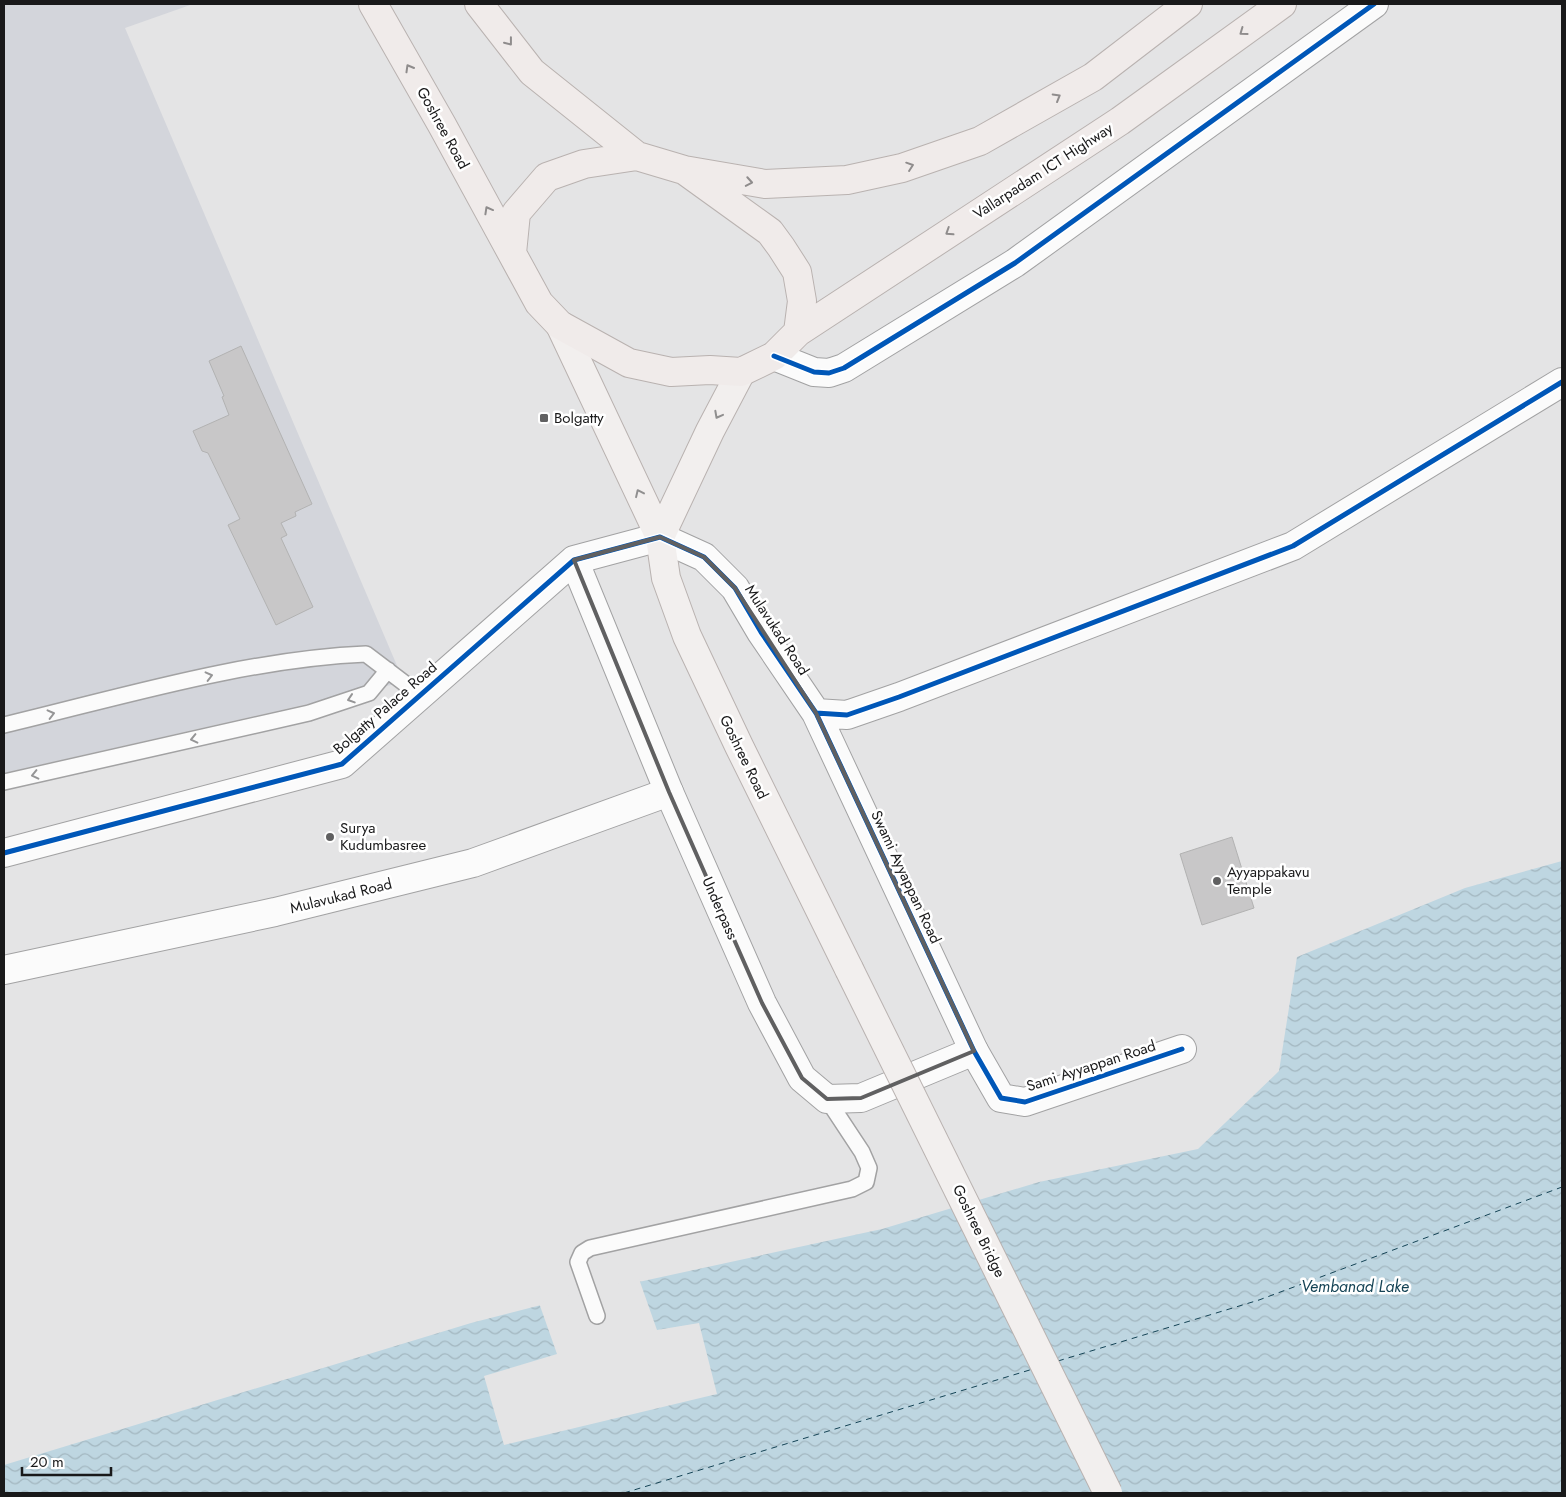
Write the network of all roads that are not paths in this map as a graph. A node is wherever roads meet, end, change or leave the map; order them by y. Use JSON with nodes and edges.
{"nodes":[{"id":1,"x":373,"y":4,"type":"edge"},
{"id":2,"x":479,"y":4,"type":"edge"},
{"id":3,"x":1188,"y":4,"type":"edge"},
{"id":4,"x":1282,"y":4,"type":"edge"},
{"id":5,"x":1374,"y":4,"type":"edge"},
{"id":6,"x":637,"y":156,"type":"junction"},
{"id":7,"x":684,"y":170,"type":"junction"},
{"id":8,"x":512,"y":253,"type":"junction"},
{"id":9,"x":560,"y":325,"type":"junction"},
{"id":10,"x":798,"y":332,"type":"junction"},
{"id":11,"x":774,"y":356,"type":"junction"},
{"id":12,"x":741,"y":372,"type":"junction"},
{"id":13,"x":1562,"y":382,"type":"edge"},
{"id":14,"x":660,"y":538,"type":"junction"},
{"id":15,"x":574,"y":560,"type":"junction"},
{"id":16,"x":388,"y":670,"type":"junction"},
{"id":17,"x":420,"y":695,"type":"junction"},
{"id":18,"x":816,"y":713,"type":"junction"},
{"id":19,"x":4,"y":725,"type":"edge"},
{"id":20,"x":4,"y":782,"type":"edge"},
{"id":21,"x":669,"y":792,"type":"junction"},
{"id":22,"x":4,"y":853,"type":"edge"},
{"id":23,"x":849,"y":969,"type":"joint"},
{"id":24,"x":4,"y":970,"type":"edge"},
{"id":25,"x":1182,"y":1048,"type":"dead end"},
{"id":26,"x":974,"y":1051,"type":"junction"},
{"id":27,"x":827,"y":1099,"type":"junction"},
{"id":28,"x":596,"y":1316,"type":"dead end"},
{"id":29,"x":1108,"y":1493,"type":"edge"}],
"edges":[{"from":8,"to":1,"type":"highway","name":"Goshree Road","one_way":true},
{"from":2,"to":6,"type":"highway","one_way":true},
{"from":7,"to":3,"type":"highway","one_way":true},
{"from":4,"to":10,"type":"highway","name":"Vallarpadam ICT Highway","one_way":true},
{"from":5,"to":11,"type":"street"},
{"from":6,"to":7,"type":"highway"},
{"from":6,"to":8,"type":"highway"},
{"from":7,"to":10,"type":"highway"},
{"from":8,"to":9,"type":"highway","name":"Goshree Road"},
{"from":9,"to":12,"type":"highway","name":"Goshree Road"},
{"from":14,"to":9,"type":"main road","name":"Goshree Road","one_way":true},
{"from":10,"to":11,"type":"highway","name":"Vallarpadam ICT Highway"},
{"from":11,"to":12,"type":"highway","name":"Vallarpadam ICT Highway"},
{"from":12,"to":14,"type":"main road","one_way":true},
{"from":13,"to":18,"type":"street"},
{"from":14,"to":15,"type":"street","name":"Bolgatty Palace Road"},
{"from":14,"to":18,"type":"street","name":"Mulavukad Road"},
{"from":14,"to":23,"type":"main road","name":"Goshree Road"},
{"from":15,"to":17,"type":"street","name":"Bolgatty Palace Road"},
{"from":15,"to":21,"type":"street","name":"Underpass"},
{"from":16,"to":17,"type":"lane"},
{"from":19,"to":16,"type":"lane","one_way":true},
{"from":16,"to":20,"type":"lane","one_way":true},
{"from":17,"to":22,"type":"street","name":"Bolgatty Palace Road"},
{"from":18,"to":26,"type":"street","name":"Swami Ayyappan Road"},
{"from":21,"to":24,"type":"street","name":"Mulavukad Road"},
{"from":21,"to":27,"type":"street","name":"Underpass"},
{"from":23,"to":29,"type":"main road","name":"Goshree Bridge","bridge":true},
{"from":25,"to":26,"type":"street","name":"Sami Ayyappan Road"},
{"from":26,"to":27,"type":"street"},
{"from":27,"to":28,"type":"lane"}]}
